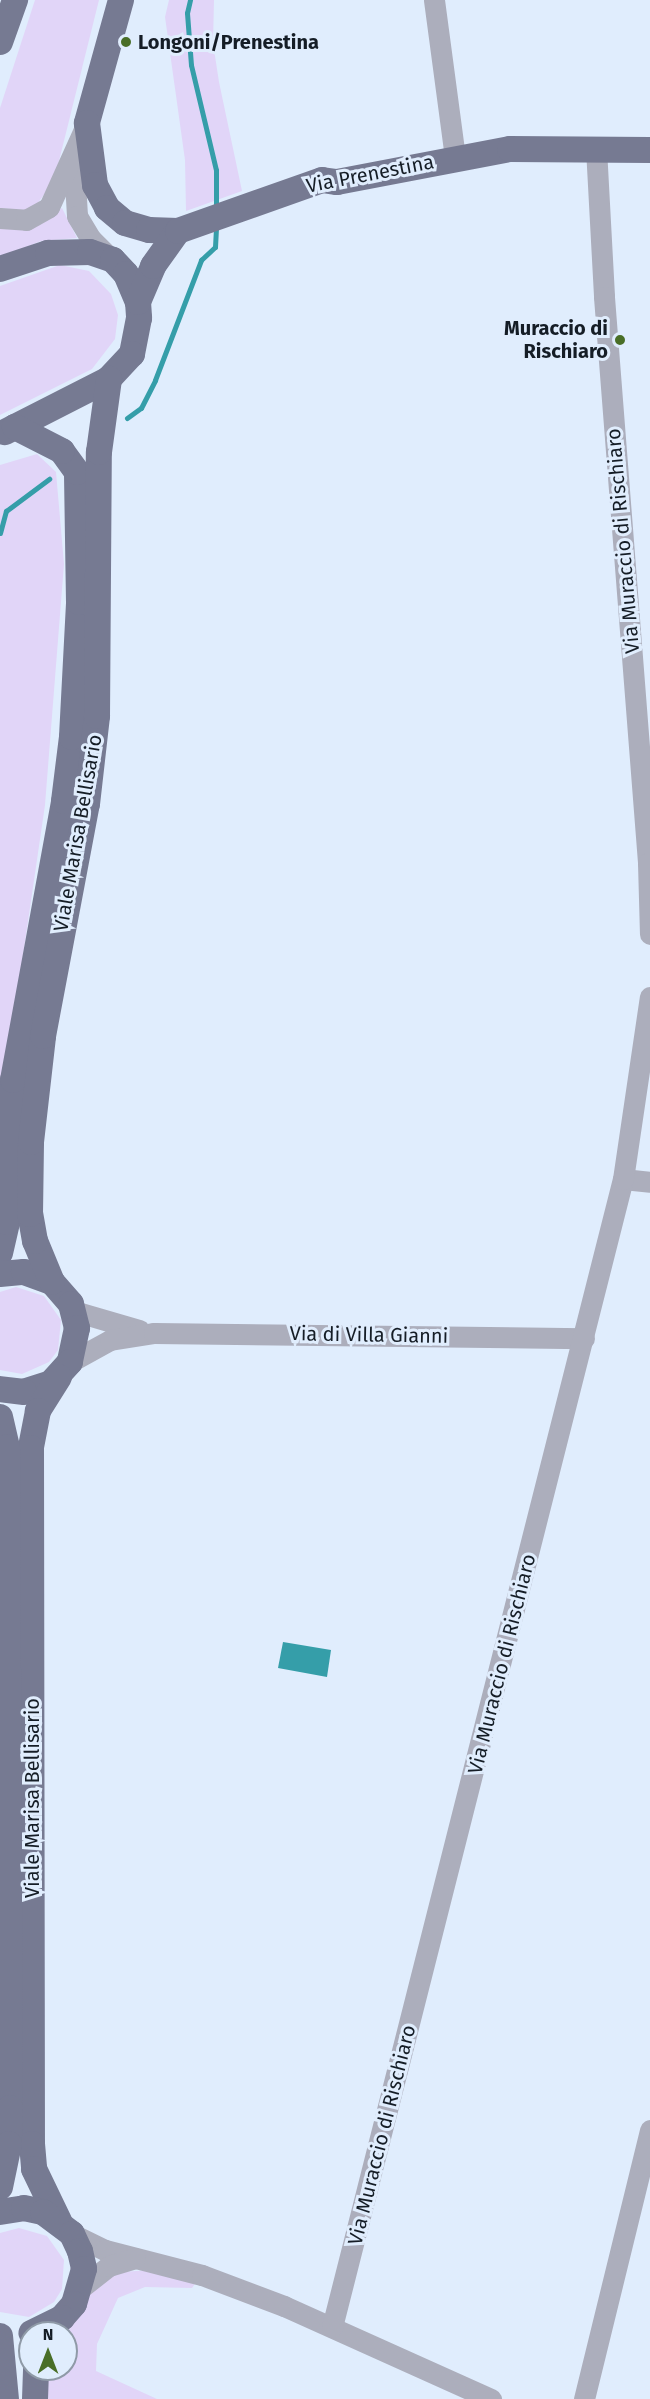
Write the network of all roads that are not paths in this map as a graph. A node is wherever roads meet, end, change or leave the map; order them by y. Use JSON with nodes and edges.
{"nodes":[{"id":1,"x":15,"y":0,"type":"edge"},
{"id":2,"x":121,"y":0,"type":"edge"},
{"id":3,"x":434,"y":0,"type":"edge"},
{"id":4,"x":0,"y":42,"type":"edge"},
{"id":5,"x":87,"y":123,"type":"junction"},
{"id":6,"x":596,"y":148,"type":"junction"},
{"id":7,"x":650,"y":150,"type":"edge"},
{"id":8,"x":75,"y":155,"type":"junction"},
{"id":9,"x":455,"y":158,"type":"junction"},
{"id":10,"x":0,"y":218,"type":"edge"},
{"id":11,"x":178,"y":231,"type":"junction"},
{"id":12,"x":113,"y":260,"type":"junction"},
{"id":13,"x":0,"y":269,"type":"edge"},
{"id":14,"x":138,"y":302,"type":"junction"},
{"id":15,"x":109,"y":379,"type":"junction"},
{"id":16,"x":8,"y":431,"type":"edge"},
{"id":17,"x":650,"y":934,"type":"edge"},
{"id":18,"x":650,"y":997,"type":"edge"},
{"id":19,"x":623,"y":1179,"type":"junction"},
{"id":20,"x":650,"y":1182,"type":"edge"},
{"id":21,"x":0,"y":1253,"type":"edge"},
{"id":22,"x":0,"y":1274,"type":"edge"},
{"id":23,"x":52,"y":1282,"type":"junction"},
{"id":24,"x":74,"y":1311,"type":"junction"},
{"id":25,"x":154,"y":1333,"type":"junction"},
{"id":26,"x":584,"y":1338,"type":"junction"},
{"id":27,"x":64,"y":1369,"type":"junction"},
{"id":28,"x":0,"y":1389,"type":"edge"},
{"id":29,"x":0,"y":1417,"type":"edge"},
{"id":30,"x":650,"y":2130,"type":"edge"},
{"id":31,"x":0,"y":2187,"type":"edge"},
{"id":32,"x":0,"y":2212,"type":"edge"},
{"id":33,"x":65,"y":2228,"type":"junction"},
{"id":34,"x":135,"y":2258,"type":"junction"},
{"id":35,"x":81,"y":2287,"type":"junction"},
{"id":36,"x":52,"y":2321,"type":"edge"},
{"id":37,"x":332,"y":2327,"type":"junction"},
{"id":38,"x":0,"y":2330,"type":"edge"},
{"id":39,"x":18,"y":2331,"type":"edge"},
{"id":40,"x":0,"y":2336,"type":"edge"},
{"id":41,"x":35,"y":2381,"type":"edge"},
{"id":42,"x":6,"y":2399,"type":"edge"},
{"id":43,"x":34,"y":2399,"type":"edge"},
{"id":44,"x":491,"y":2399,"type":"edge"},
{"id":45,"x":584,"y":2399,"type":"edge"}],
"edges":[{"from":1,"to":4,"type":"main road"},
{"from":2,"to":5,"type":"main road"},
{"from":3,"to":9,"type":"street"},
{"from":5,"to":8,"type":"street"},
{"from":5,"to":11,"type":"main road"},
{"from":6,"to":7,"type":"main road","name":"Via Prenestina"},
{"from":6,"to":9,"type":"main road","name":"Via Prenestina"},
{"from":6,"to":17,"type":"street","name":"Via Muraccio di Rischiaro"},
{"from":8,"to":10,"type":"street"},
{"from":8,"to":12,"type":"street"},
{"from":9,"to":11,"type":"main road","name":"Via Prenestina"},
{"from":11,"to":14,"type":"main road"},
{"from":12,"to":13,"type":"main road"},
{"from":12,"to":14,"type":"main road"},
{"from":14,"to":15,"type":"main road"},
{"from":15,"to":16,"type":"main road"},
{"from":15,"to":23,"type":"main road","name":"Viale Marisa Bellisario"},
{"from":16,"to":21,"type":"main road","name":"Viale Marisa Bellisario"},
{"from":18,"to":19,"type":"street","name":"Via Muraccio di Rischiaro"},
{"from":19,"to":20,"type":"street"},
{"from":19,"to":26,"type":"street","name":"Via Muraccio di Rischiaro"},
{"from":22,"to":23,"type":"main road"},
{"from":23,"to":24,"type":"main road","name":"Viale Marisa Bellisario"},
{"from":24,"to":25,"type":"street","name":"Via di Villa Gianni"},
{"from":24,"to":27,"type":"main road","name":"Viale Marisa Bellisario"},
{"from":25,"to":26,"type":"street","name":"Via di Villa Gianni"},
{"from":25,"to":27,"type":"street","name":"Via di Villa Gianni"},
{"from":26,"to":37,"type":"street","name":"Via Muraccio di Rischiaro"},
{"from":27,"to":28,"type":"main road"},
{"from":27,"to":33,"type":"main road","name":"Viale Marisa Bellisario"},
{"from":29,"to":31,"type":"main road","name":"Viale Marisa Bellisario"},
{"from":30,"to":45,"type":"street"},
{"from":32,"to":33,"type":"main road"},
{"from":33,"to":34,"type":"street"},
{"from":33,"to":35,"type":"main road","name":"Viale Marisa Bellisario"},
{"from":34,"to":35,"type":"street"},
{"from":34,"to":37,"type":"street"},
{"from":35,"to":36,"type":"main road"},
{"from":37,"to":44,"type":"street"},
{"from":38,"to":39,"type":"main road"},
{"from":40,"to":42,"type":"main road"},
{"from":41,"to":43,"type":"main road"}]}
